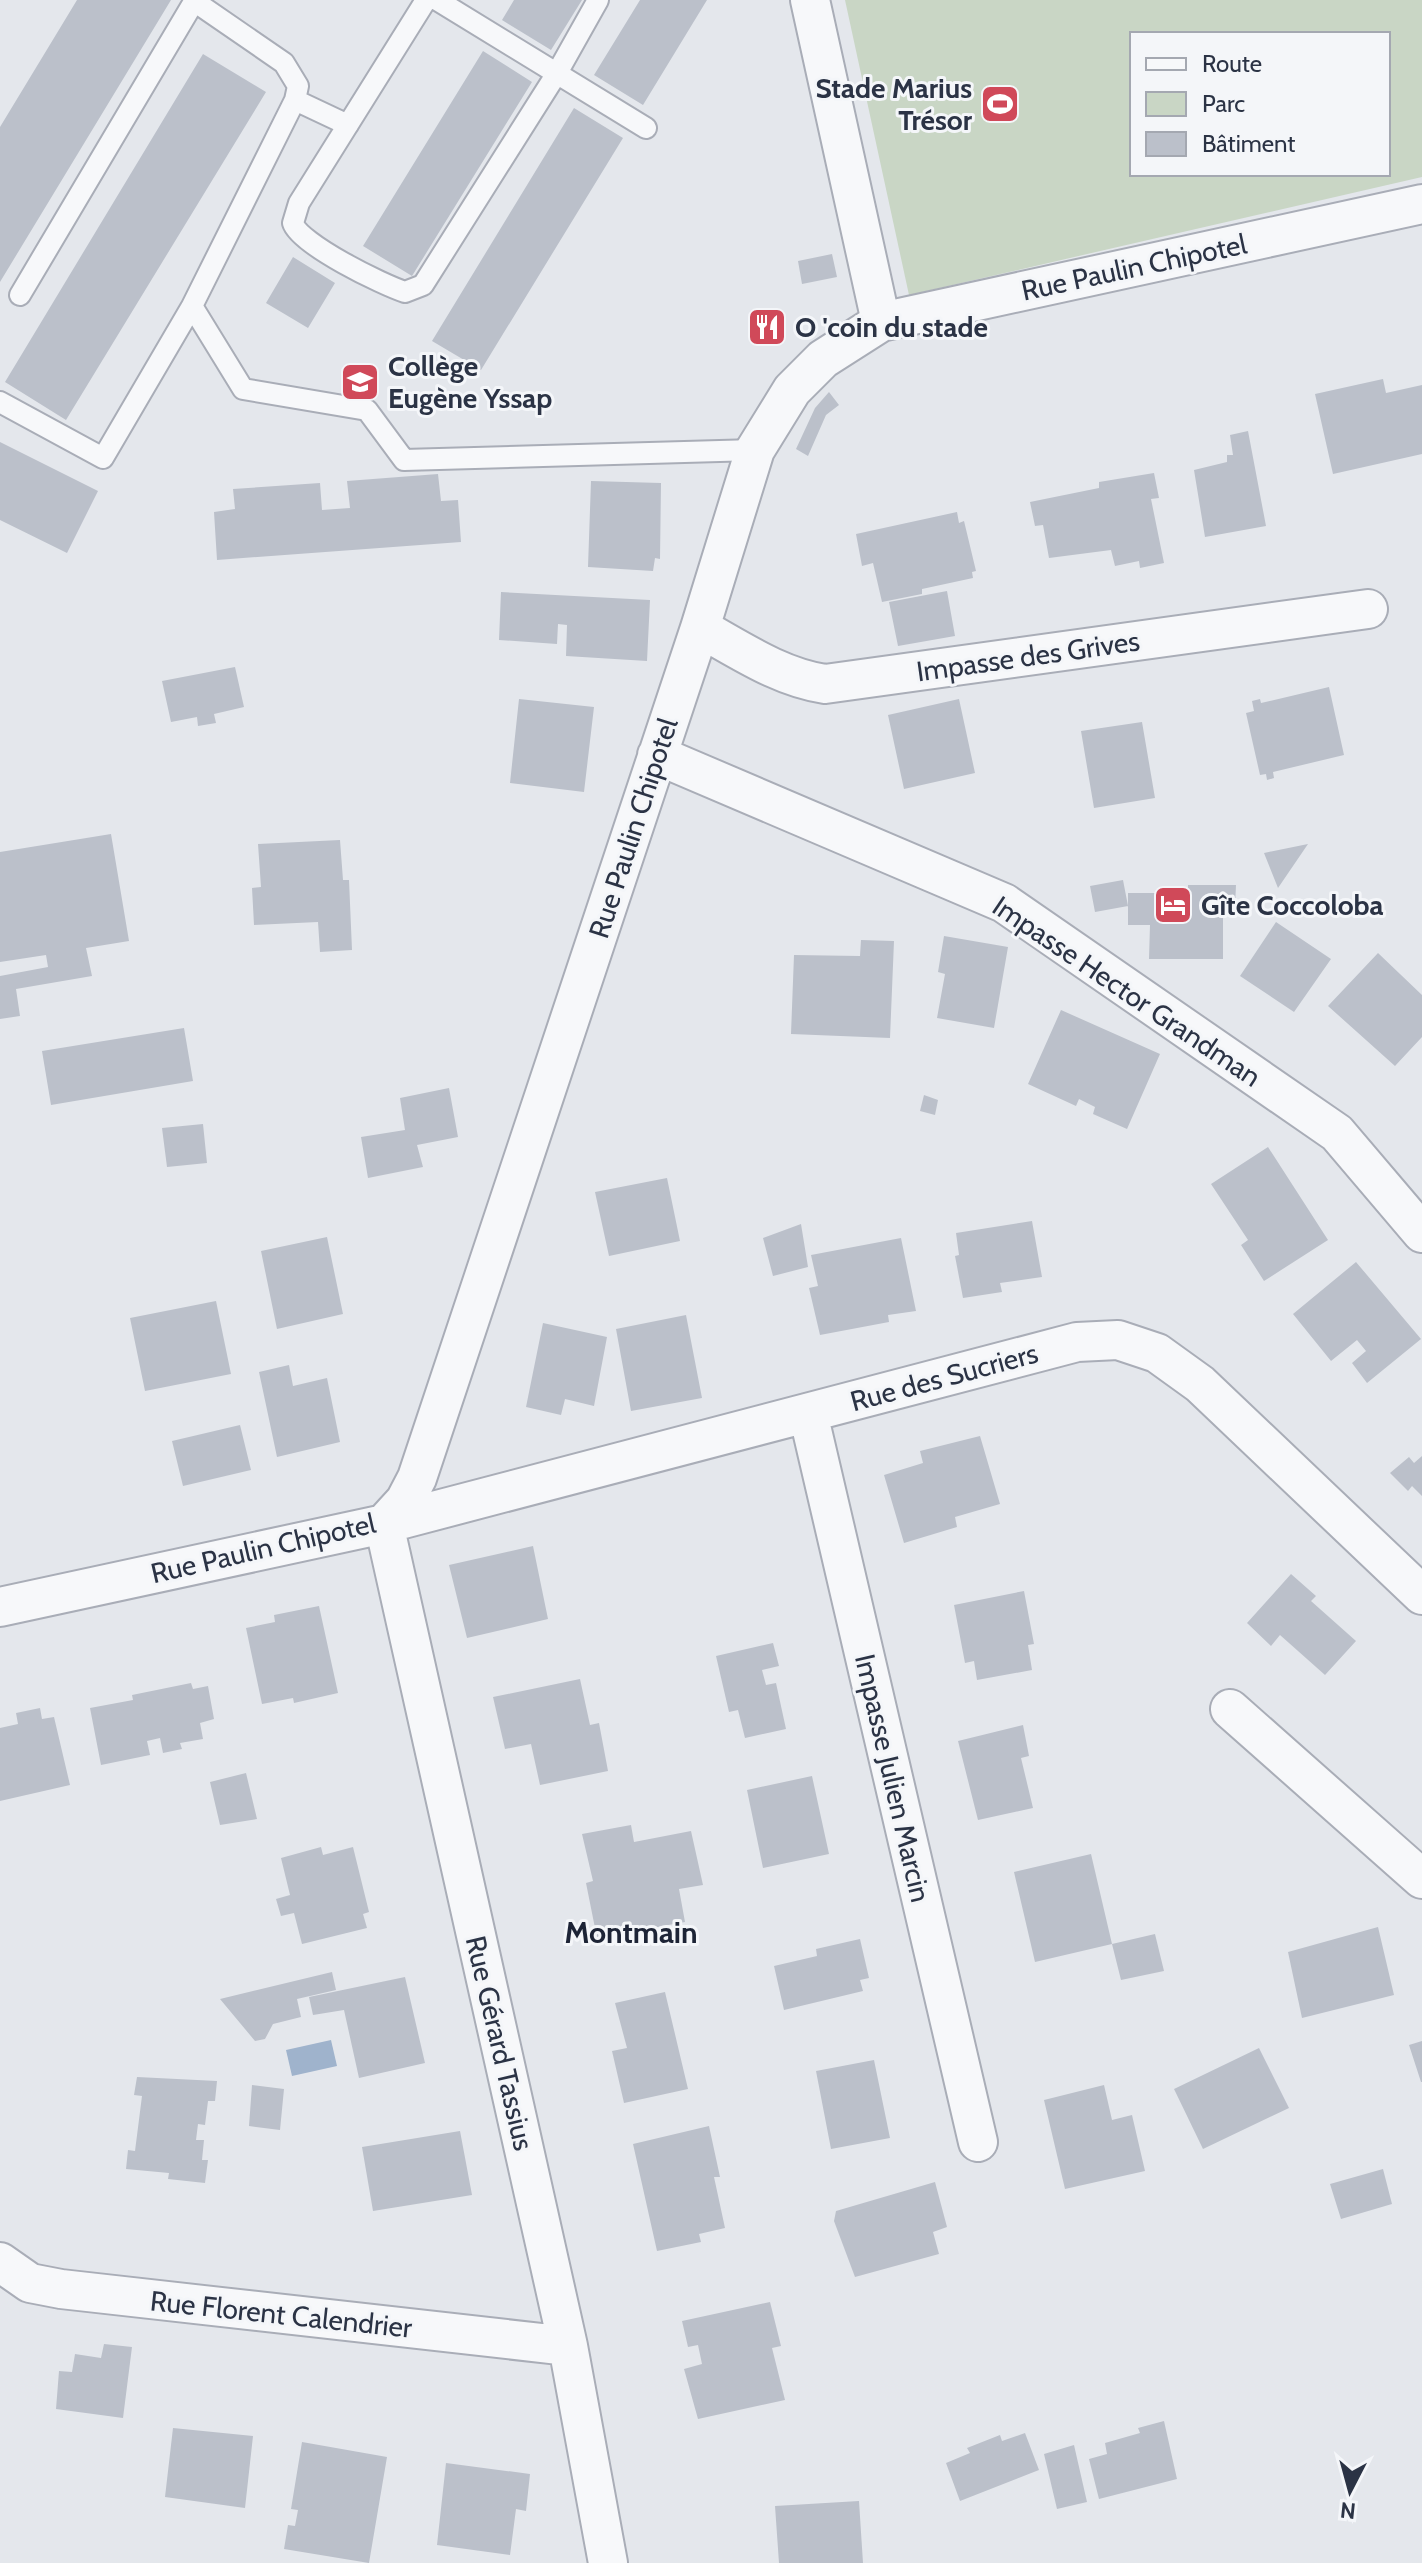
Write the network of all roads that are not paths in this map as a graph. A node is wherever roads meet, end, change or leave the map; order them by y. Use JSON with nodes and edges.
{"nodes":[{"id":1,"x":195,"y":0,"type":"edge"},
{"id":2,"x":426,"y":0,"type":"edge"},
{"id":3,"x":437,"y":0,"type":"edge"},
{"id":4,"x":598,"y":0,"type":"edge"},
{"id":5,"x":810,"y":0,"type":"edge"},
{"id":6,"x":557,"y":73,"type":"junction"},
{"id":7,"x":295,"y":100,"type":"junction"},
{"id":8,"x":348,"y":125,"type":"junction"},
{"id":9,"x":646,"y":128,"type":"dead end"},
{"id":10,"x":1422,"y":204,"type":"edge"},
{"id":11,"x":20,"y":295,"type":"dead end"},
{"id":12,"x":192,"y":306,"type":"junction"},
{"id":13,"x":881,"y":322,"type":"junction"},
{"id":14,"x":0,"y":402,"type":"edge"},
{"id":15,"x":755,"y":450,"type":"junction"},
{"id":16,"x":1368,"y":609,"type":"dead end"},
{"id":17,"x":700,"y":628,"type":"junction"},
{"id":18,"x":657,"y":755,"type":"junction"},
{"id":19,"x":1420,"y":1228,"type":"edge"},
{"id":20,"x":808,"y":1413,"type":"junction"},
{"id":21,"x":384,"y":1524,"type":"junction"},
{"id":22,"x":1422,"y":1595,"type":"edge"},
{"id":23,"x":0,"y":1607,"type":"edge"},
{"id":24,"x":1230,"y":1709,"type":"dead end"},
{"id":25,"x":1422,"y":1879,"type":"edge"},
{"id":26,"x":978,"y":2142,"type":"dead end"},
{"id":27,"x":0,"y":2262,"type":"edge"},
{"id":28,"x":568,"y":2346,"type":"junction"},
{"id":29,"x":608,"y":2563,"type":"edge"}],
"edges":[{"from":1,"to":7,"type":"lane"},
{"from":1,"to":11,"type":"lane"},
{"from":2,"to":8,"type":"lane"},
{"from":3,"to":6,"type":"lane"},
{"from":4,"to":6,"type":"lane"},
{"from":5,"to":13,"type":"street"},
{"from":6,"to":8,"type":"lane"},
{"from":6,"to":9,"type":"lane"},
{"from":7,"to":8,"type":"lane"},
{"from":7,"to":12,"type":"lane"},
{"from":10,"to":13,"type":"street","name":"Rue Paulin Chipotel"},
{"from":12,"to":14,"type":"lane"},
{"from":12,"to":15,"type":"lane"},
{"from":13,"to":15,"type":"street","name":"Rue Paulin Chipotel"},
{"from":15,"to":17,"type":"street","name":"Rue Paulin Chipotel"},
{"from":16,"to":17,"type":"street","name":"Impasse des Grives"},
{"from":17,"to":18,"type":"street","name":"Rue Paulin Chipotel"},
{"from":18,"to":19,"type":"street","name":"Impasse Hector Grandman"},
{"from":18,"to":21,"type":"street","name":"Rue Paulin Chipotel"},
{"from":20,"to":21,"type":"street","name":"Rue des Sucriers"},
{"from":20,"to":22,"type":"street","name":"Rue des Sucriers"},
{"from":20,"to":26,"type":"street","name":"Impasse Julien Marcin"},
{"from":21,"to":23,"type":"street","name":"Rue Paulin Chipotel"},
{"from":21,"to":28,"type":"street","name":"Rue Gérard Tassius"},
{"from":24,"to":25,"type":"street"},
{"from":27,"to":28,"type":"street","name":"Rue Florent Calendrier"},
{"from":28,"to":29,"type":"street","name":"Rue Gérard Tassius"}]}
